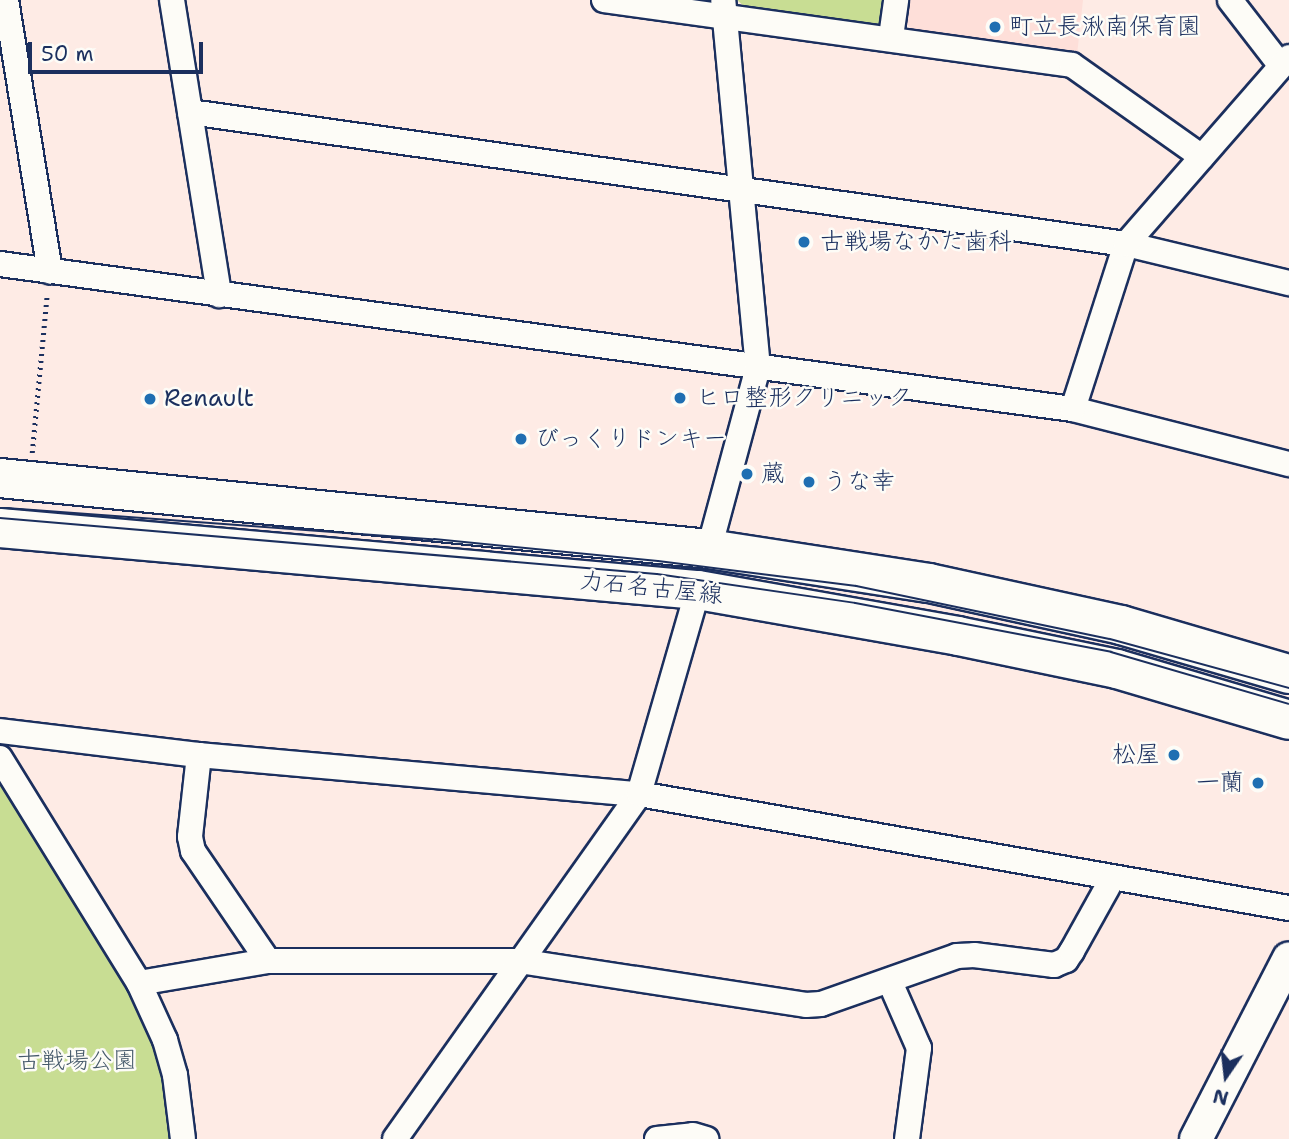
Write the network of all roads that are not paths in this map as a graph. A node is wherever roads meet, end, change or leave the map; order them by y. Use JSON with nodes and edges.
{"nodes":[{"id":1,"x":6,"y":0,"type":"edge"},
{"id":2,"x":172,"y":0,"type":"edge"},
{"id":3,"x":604,"y":0,"type":"edge"},
{"id":4,"x":896,"y":0,"type":"edge"},
{"id":5,"x":1230,"y":0,"type":"edge"},
{"id":6,"x":723,"y":8,"type":"edge"},
{"id":7,"x":891,"y":37,"type":"junction"},
{"id":8,"x":1285,"y":62,"type":"edge"},
{"id":9,"x":190,"y":112,"type":"junction"},
{"id":10,"x":1202,"y":157,"type":"junction"},
{"id":11,"x":743,"y":188,"type":"junction"},
{"id":12,"x":1126,"y":244,"type":"junction"},
{"id":13,"x":0,"y":264,"type":"edge"},
{"id":14,"x":50,"y":271,"type":"junction"},
{"id":15,"x":1289,"y":284,"type":"edge"},
{"id":16,"x":219,"y":295,"type":"junction"},
{"id":17,"x":758,"y":368,"type":"junction"},
{"id":18,"x":1073,"y":409,"type":"junction"},
{"id":19,"x":1289,"y":464,"type":"edge"},
{"id":20,"x":15,"y":480,"type":"edge"},
{"id":21,"x":0,"y":528,"type":"edge"},
{"id":22,"x":709,"y":549,"type":"junction"},
{"id":23,"x":698,"y":590,"type":"junction"},
{"id":24,"x":1289,"y":674,"type":"edge"},
{"id":25,"x":1289,"y":720,"type":"edge"},
{"id":26,"x":0,"y":732,"type":"edge"},
{"id":27,"x":199,"y":755,"type":"junction"},
{"id":28,"x":0,"y":758,"type":"edge"},
{"id":29,"x":639,"y":794,"type":"junction"},
{"id":30,"x":1112,"y":879,"type":"junction"},
{"id":31,"x":1289,"y":908,"type":"edge"},
{"id":32,"x":1289,"y":958,"type":"edge"},
{"id":33,"x":268,"y":961,"type":"junction"},
{"id":34,"x":519,"y":961,"type":"junction"},
{"id":35,"x":890,"y":982,"type":"junction"},
{"id":36,"x":139,"y":983,"type":"junction"},
{"id":37,"x":401,"y":1137,"type":"edge"},
{"id":38,"x":183,"y":1139,"type":"edge"},
{"id":39,"x":656,"y":1139,"type":"edge"},
{"id":40,"x":706,"y":1139,"type":"edge"},
{"id":41,"x":907,"y":1139,"type":"edge"},
{"id":42,"x":1196,"y":1139,"type":"edge"}],
"edges":[{"from":1,"to":14,"type":"street"},
{"from":2,"to":9,"type":"street"},
{"from":3,"to":6,"type":"street"},
{"from":4,"to":7,"type":"street"},
{"from":5,"to":8,"type":"street"},
{"from":6,"to":7,"type":"street"},
{"from":6,"to":11,"type":"street"},
{"from":7,"to":10,"type":"street"},
{"from":8,"to":10,"type":"street"},
{"from":9,"to":11,"type":"street"},
{"from":9,"to":16,"type":"street"},
{"from":10,"to":12,"type":"street"},
{"from":11,"to":12,"type":"street"},
{"from":11,"to":17,"type":"street"},
{"from":12,"to":15,"type":"street"},
{"from":12,"to":18,"type":"street"},
{"from":13,"to":14,"type":"street"},
{"from":14,"to":16,"type":"street"},
{"from":16,"to":17,"type":"street"},
{"from":17,"to":18,"type":"street"},
{"from":17,"to":22,"type":"street"},
{"from":18,"to":19,"type":"street"},
{"from":20,"to":22,"type":"main road","name":"力石名古屋線"},
{"from":21,"to":23,"type":"main road","name":"力石名古屋線"},
{"from":22,"to":24,"type":"main road","name":"力石名古屋線"},
{"from":23,"to":25,"type":"main road","name":"力石名古屋線"},
{"from":23,"to":29,"type":"street"},
{"from":26,"to":27,"type":"street"},
{"from":27,"to":29,"type":"street"},
{"from":27,"to":33,"type":"street"},
{"from":28,"to":36,"type":"street"},
{"from":29,"to":30,"type":"street"},
{"from":29,"to":34,"type":"street"},
{"from":30,"to":31,"type":"street"},
{"from":30,"to":35,"type":"street"},
{"from":32,"to":42,"type":"street"},
{"from":33,"to":34,"type":"street"},
{"from":33,"to":36,"type":"street"},
{"from":34,"to":35,"type":"street"},
{"from":34,"to":37,"type":"street"},
{"from":35,"to":41,"type":"street"},
{"from":36,"to":38,"type":"street"},
{"from":39,"to":40,"type":"street"}]}
